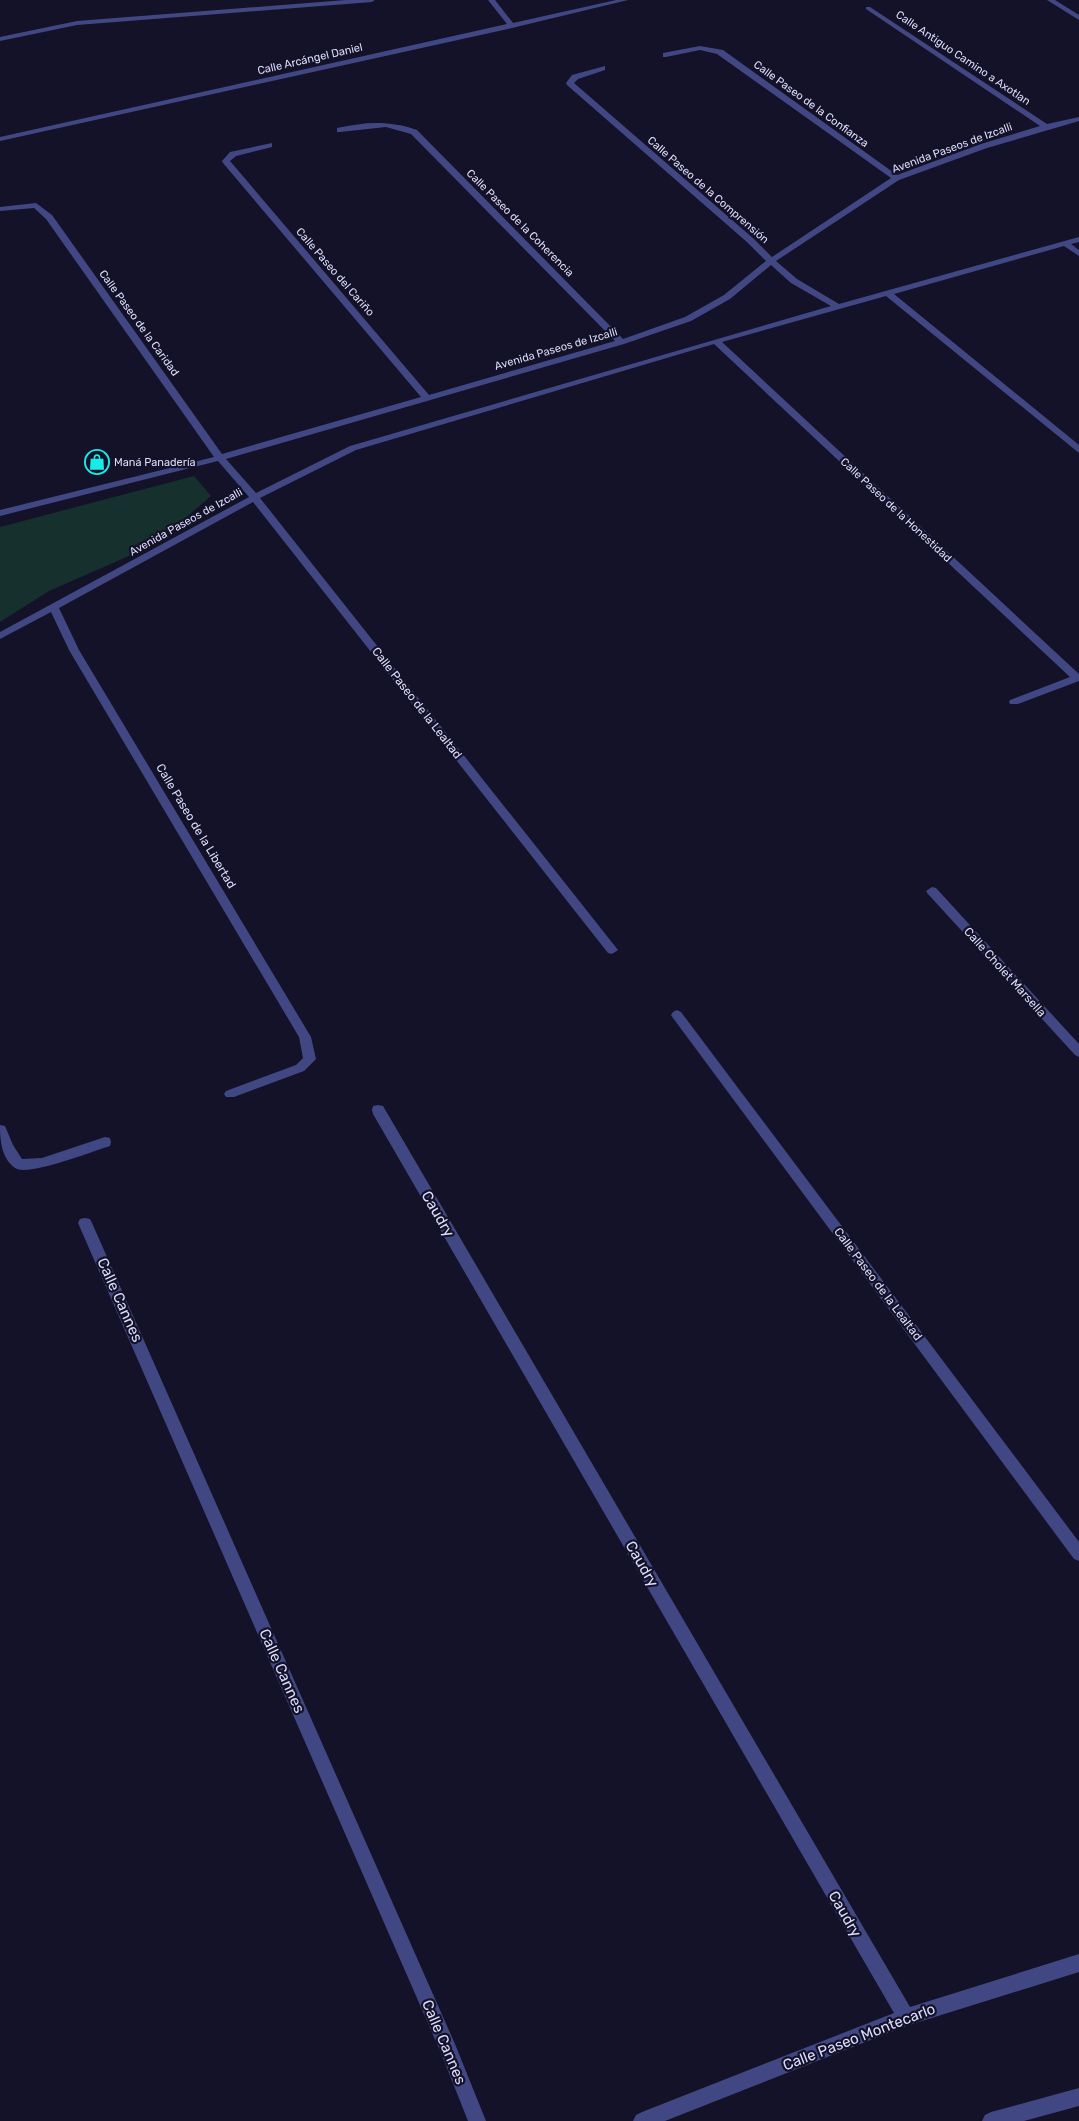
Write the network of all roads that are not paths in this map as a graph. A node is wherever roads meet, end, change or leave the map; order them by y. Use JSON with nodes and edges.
{"nodes":[{"id":1,"x":372,"y":0,"type":"edge"},
{"id":2,"x":491,"y":0,"type":"edge"},
{"id":3,"x":591,"y":0,"type":"edge"},
{"id":4,"x":625,"y":0,"type":"edge"},
{"id":5,"x":1050,"y":0,"type":"edge"},
{"id":6,"x":600,"y":5,"type":"junction"},
{"id":7,"x":868,"y":8,"type":"dead end"},
{"id":8,"x":1079,"y":18,"type":"edge"},
{"id":9,"x":512,"y":26,"type":"junction"},
{"id":10,"x":0,"y":39,"type":"edge"},
{"id":11,"x":666,"y":55,"type":"dead end"},
{"id":12,"x":602,"y":68,"type":"dead end"},
{"id":13,"x":1079,"y":119,"type":"edge"},
{"id":14,"x":1046,"y":127,"type":"junction"},
{"id":15,"x":340,"y":130,"type":"dead end"},
{"id":16,"x":0,"y":139,"type":"edge"},
{"id":17,"x":269,"y":145,"type":"dead end"},
{"id":18,"x":896,"y":178,"type":"junction"},
{"id":19,"x":0,"y":209,"type":"edge"},
{"id":20,"x":1079,"y":239,"type":"edge"},
{"id":21,"x":1065,"y":243,"type":"junction"},
{"id":22,"x":1079,"y":254,"type":"edge"},
{"id":23,"x":771,"y":261,"type":"junction"},
{"id":24,"x":888,"y":294,"type":"junction"},
{"id":25,"x":838,"y":307,"type":"junction"},
{"id":26,"x":716,"y":341,"type":"junction"},
{"id":27,"x":622,"y":342,"type":"junction"},
{"id":28,"x":426,"y":398,"type":"junction"},
{"id":29,"x":1079,"y":450,"type":"edge"},
{"id":30,"x":220,"y":458,"type":"junction"},
{"id":31,"x":254,"y":498,"type":"junction"},
{"id":32,"x":0,"y":513,"type":"edge"},
{"id":33,"x":54,"y":608,"type":"junction"},
{"id":34,"x":0,"y":636,"type":"edge"},
{"id":35,"x":1078,"y":678,"type":"edge"},
{"id":36,"x":1014,"y":702,"type":"dead end"},
{"id":37,"x":932,"y":891,"type":"dead end"},
{"id":38,"x":612,"y":950,"type":"dead end"},
{"id":39,"x":677,"y":1015,"type":"dead end"},
{"id":40,"x":1079,"y":1052,"type":"edge"},
{"id":41,"x":230,"y":1094,"type":"dead end"},
{"id":42,"x":378,"y":1110,"type":"dead end"},
{"id":43,"x":0,"y":1130,"type":"edge"},
{"id":44,"x":106,"y":1142,"type":"dead end"},
{"id":45,"x":86,"y":1223,"type":"dead end"},
{"id":46,"x":1079,"y":1554,"type":"edge"},
{"id":47,"x":1079,"y":1963,"type":"edge"},
{"id":48,"x":906,"y":2017,"type":"junction"},
{"id":49,"x":1079,"y":2097,"type":"edge"},
{"id":50,"x":477,"y":2121,"type":"edge"},
{"id":51,"x":642,"y":2121,"type":"edge"},
{"id":52,"x":991,"y":2121,"type":"edge"}],
"edges":[{"from":1,"to":10,"type":"street"},
{"from":2,"to":9,"type":"street"},
{"from":3,"to":6,"type":"street"},
{"from":4,"to":6,"type":"street","name":"Calle Arcángel Daniel"},
{"from":5,"to":8,"type":"street"},
{"from":6,"to":9,"type":"street","name":"Calle Arcángel Daniel"},
{"from":7,"to":14,"type":"street","name":"Calle Antiguo Camino a Axotlan"},
{"from":9,"to":16,"type":"street","name":"Calle Arcángel Daniel"},
{"from":11,"to":18,"type":"street","name":"Calle Paseo de la Confianza"},
{"from":12,"to":23,"type":"street","name":"Calle Paseo de la Comprensión"},
{"from":13,"to":14,"type":"street","name":"Avenida Paseos de Izcalli"},
{"from":14,"to":18,"type":"street","name":"Avenida Paseos de Izcalli"},
{"from":15,"to":27,"type":"street","name":"Calle Paseo de la Coherencia"},
{"from":17,"to":28,"type":"street","name":"Calle Paseo del Cariño"},
{"from":18,"to":23,"type":"street","name":"Avenida Paseos de Izcalli"},
{"from":19,"to":30,"type":"street","name":"Calle Paseo de la Caridad"},
{"from":20,"to":21,"type":"street","name":"Avenida Paseos de Izcalli"},
{"from":21,"to":22,"type":"street"},
{"from":21,"to":24,"type":"street","name":"Avenida Paseos de Izcalli"},
{"from":23,"to":25,"type":"street","name":"Calle Paseo de la Comprensión"},
{"from":23,"to":27,"type":"street","name":"Avenida Paseos de Izcalli"},
{"from":24,"to":25,"type":"street","name":"Avenida Paseos de Izcalli"},
{"from":24,"to":29,"type":"street"},
{"from":25,"to":26,"type":"street","name":"Avenida Paseos de Izcalli"},
{"from":26,"to":31,"type":"street","name":"Avenida Paseos de Izcalli"},
{"from":26,"to":35,"type":"street","name":"Calle Paseo de la Honestidad"},
{"from":27,"to":28,"type":"street","name":"Avenida Paseos de Izcalli"},
{"from":28,"to":30,"type":"street","name":"Avenida Paseos de Izcalli"},
{"from":30,"to":31,"type":"street","name":"Calle Paseo de la Lealtad"},
{"from":30,"to":32,"type":"street","name":"Avenida Paseos de Izcalli"},
{"from":31,"to":33,"type":"street","name":"Avenida Paseos de Izcalli"},
{"from":31,"to":38,"type":"street","name":"Calle Paseo de la Lealtad"},
{"from":33,"to":34,"type":"street","name":"Avenida Paseos de Izcalli"},
{"from":33,"to":41,"type":"street","name":"Calle Paseo de la Libertad"},
{"from":35,"to":36,"type":"street","name":"Calle Paseo de la Honestidad"},
{"from":37,"to":40,"type":"street","name":"Calle Cholet Marsella"},
{"from":39,"to":46,"type":"street","name":"Calle Paseo de la Lealtad"},
{"from":42,"to":48,"type":"street","name":"Caudry"},
{"from":43,"to":44,"type":"street"},
{"from":45,"to":50,"type":"street","name":"Calle Cannes"},
{"from":47,"to":48,"type":"street","name":"Calle Paseo Montecarlo"},
{"from":48,"to":51,"type":"street","name":"Calle Paseo Montecarlo"},
{"from":49,"to":52,"type":"street"}]}
